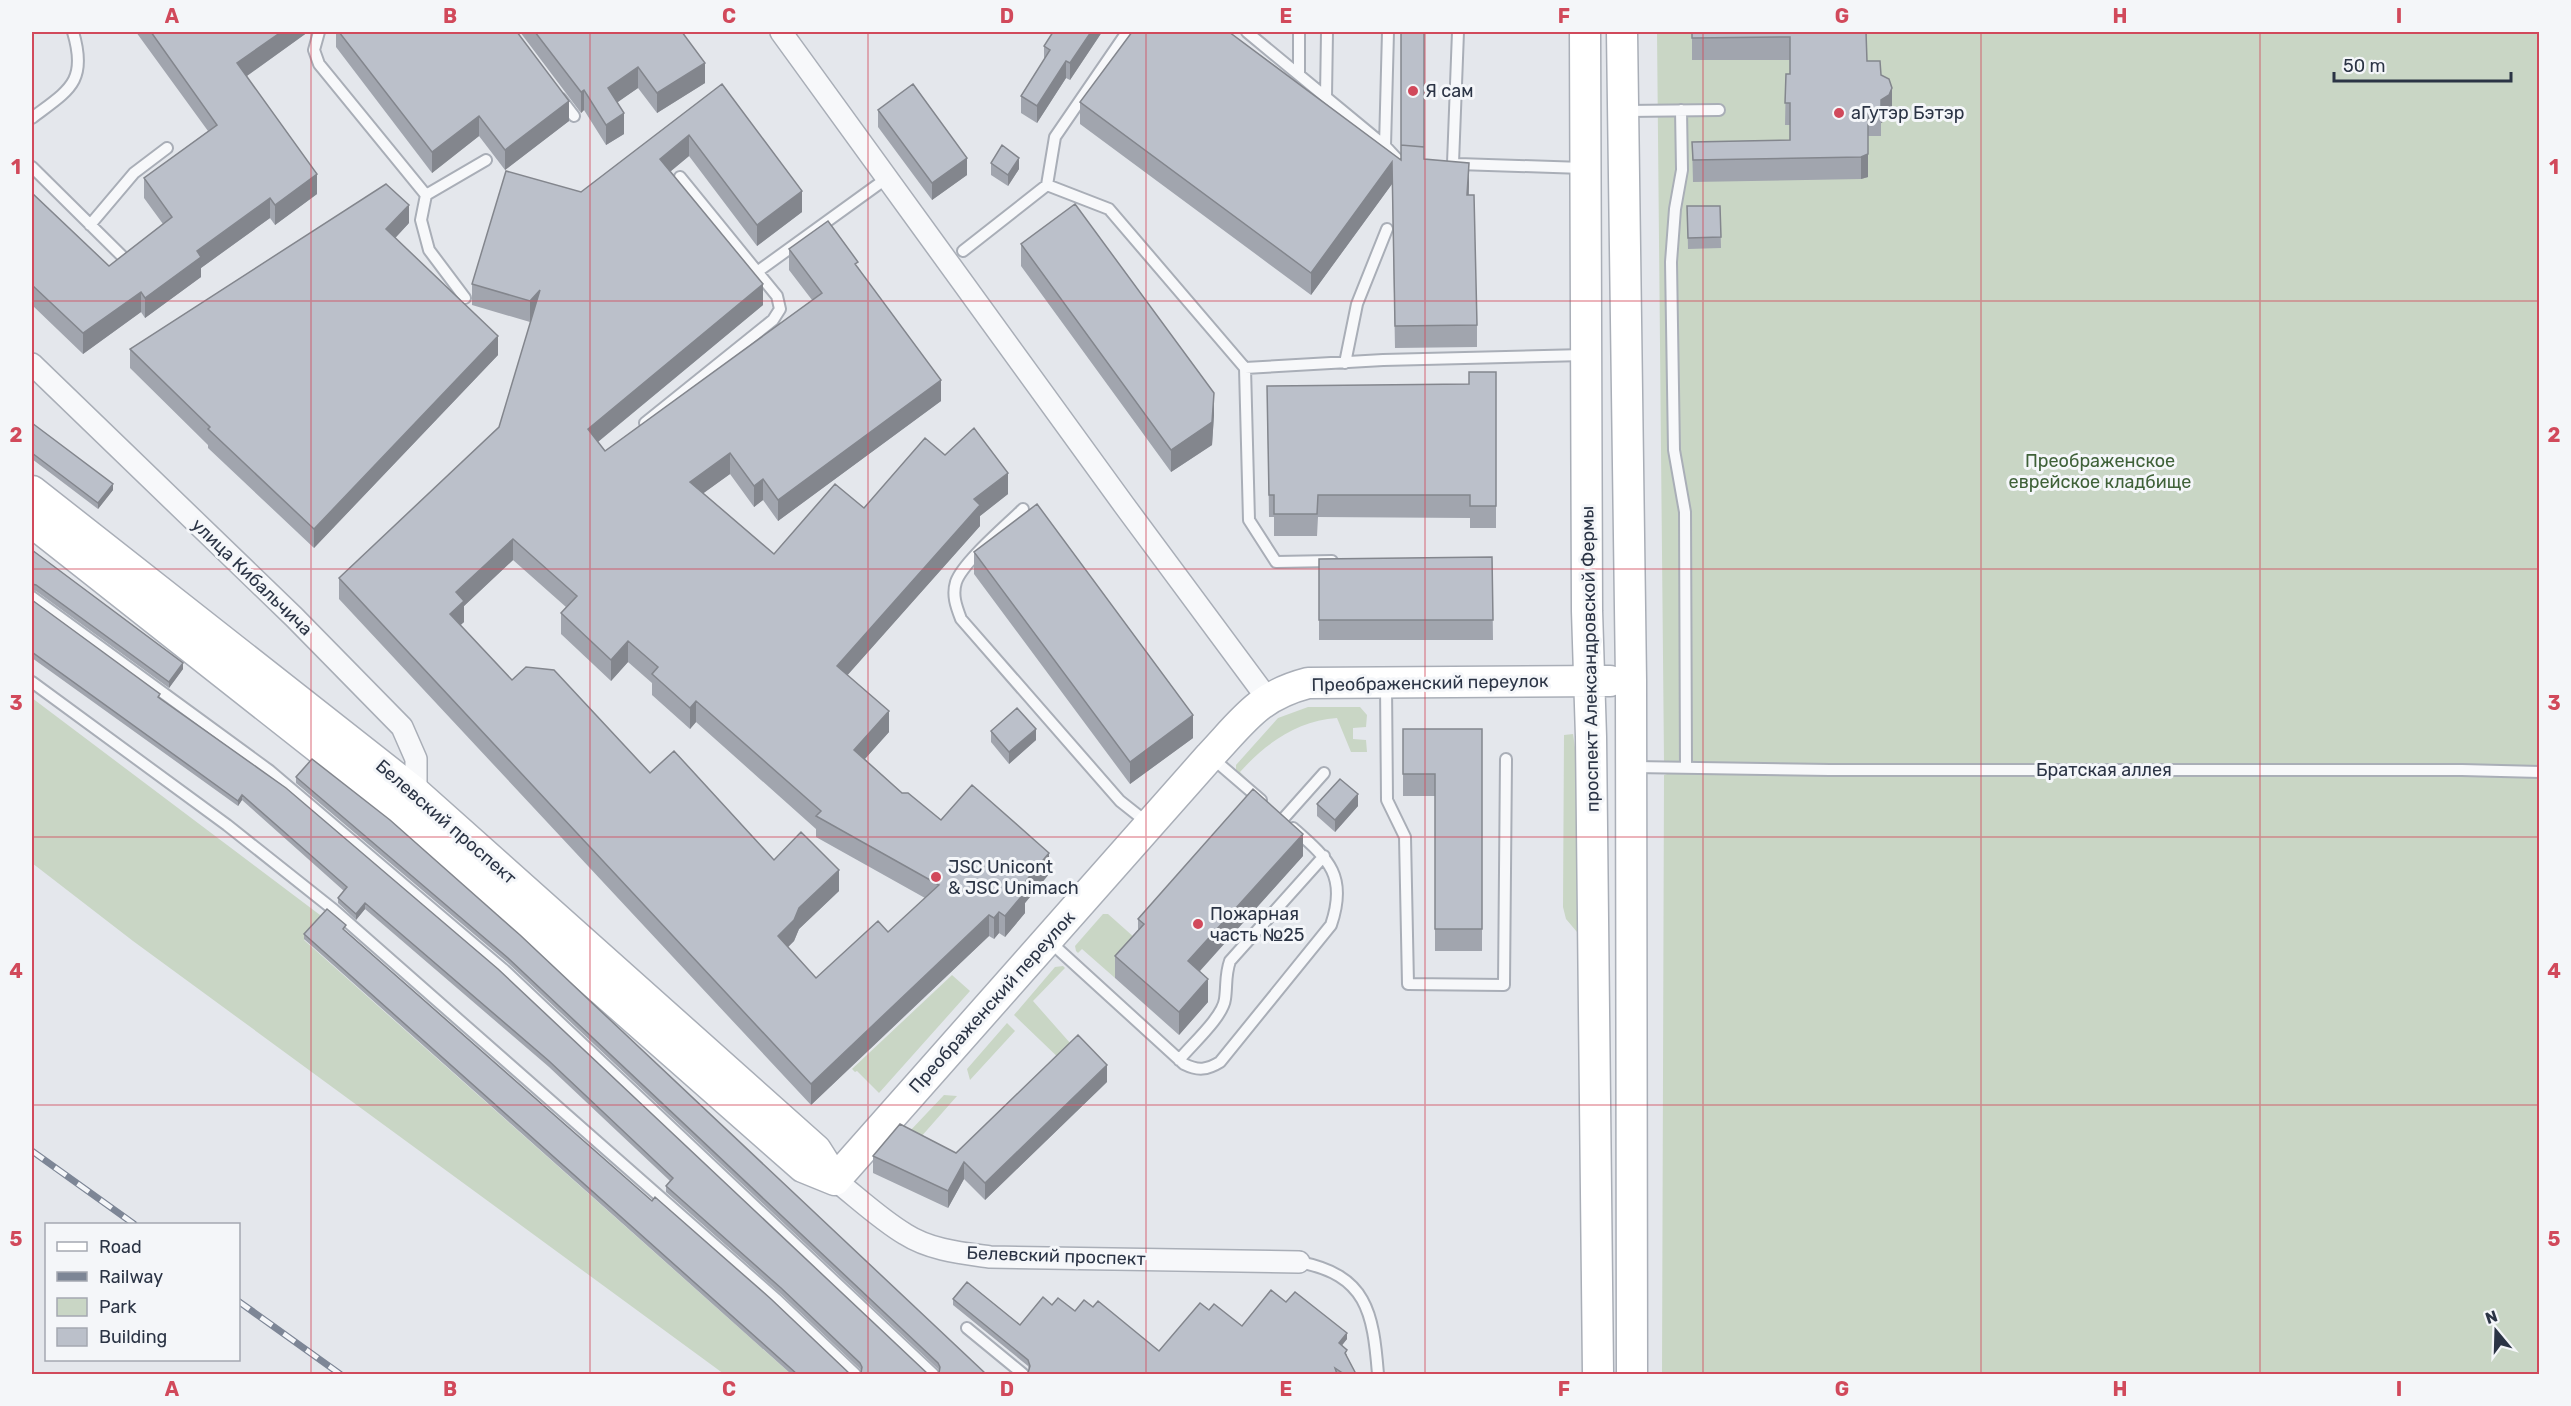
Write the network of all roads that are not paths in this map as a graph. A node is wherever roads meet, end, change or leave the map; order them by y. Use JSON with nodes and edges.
{"nodes":[{"id":1,"x":73,"y":32,"type":"edge"},
{"id":2,"x":319,"y":32,"type":"edge"},
{"id":3,"x":781,"y":32,"type":"edge"},
{"id":4,"x":1126,"y":32,"type":"edge"},
{"id":5,"x":1247,"y":32,"type":"edge"},
{"id":6,"x":1299,"y":32,"type":"edge"},
{"id":7,"x":1327,"y":32,"type":"edge"},
{"id":8,"x":1388,"y":32,"type":"edge"},
{"id":9,"x":1458,"y":32,"type":"edge"},
{"id":10,"x":1585,"y":32,"type":"edge"},
{"id":11,"x":1622,"y":32,"type":"edge"},
{"id":12,"x":1299,"y":74,"type":"junction"},
{"id":13,"x":553,"y":88,"type":"edge"},
{"id":14,"x":1326,"y":96,"type":"junction"},
{"id":15,"x":1681,"y":110,"type":"junction"},
{"id":16,"x":1719,"y":110,"type":"dead end"},
{"id":17,"x":1623,"y":111,"type":"junction"},
{"id":18,"x":574,"y":116,"type":"dead end"},
{"id":19,"x":32,"y":118,"type":"edge"},
{"id":20,"x":1385,"y":146,"type":"junction"},
{"id":21,"x":167,"y":148,"type":"dead end"},
{"id":22,"x":486,"y":159,"type":"dead end"},
{"id":23,"x":1408,"y":160,"type":"edge"},
{"id":24,"x":32,"y":167,"type":"edge"},
{"id":25,"x":1586,"y":168,"type":"junction"},
{"id":26,"x":680,"y":177,"type":"dead end"},
{"id":27,"x":887,"y":178,"type":"junction"},
{"id":28,"x":1047,"y":184,"type":"junction"},
{"id":29,"x":426,"y":195,"type":"junction"},
{"id":30,"x":90,"y":225,"type":"junction"},
{"id":31,"x":1387,"y":229,"type":"dead end"},
{"id":32,"x":963,"y":251,"type":"dead end"},
{"id":33,"x":124,"y":258,"type":"edge"},
{"id":34,"x":757,"y":272,"type":"junction"},
{"id":35,"x":465,"y":298,"type":"dead end"},
{"id":36,"x":1587,"y":355,"type":"junction"},
{"id":37,"x":1346,"y":363,"type":"junction"},
{"id":38,"x":32,"y":364,"type":"edge"},
{"id":39,"x":1245,"y":368,"type":"junction"},
{"id":40,"x":633,"y":432,"type":"edge"},
{"id":41,"x":32,"y":491,"type":"edge"},
{"id":42,"x":1023,"y":509,"type":"dead end"},
{"id":43,"x":32,"y":522,"type":"edge"},
{"id":44,"x":1345,"y":561,"type":"edge"},
{"id":45,"x":32,"y":597,"type":"edge"},
{"id":46,"x":1631,"y":680,"type":"junction"},
{"id":47,"x":1589,"y":681,"type":"junction"},
{"id":48,"x":32,"y":682,"type":"edge"},
{"id":49,"x":1386,"y":683,"type":"junction"},
{"id":50,"x":1267,"y":698,"type":"junction"},
{"id":51,"x":1210,"y":756,"type":"junction"},
{"id":52,"x":1506,"y":759,"type":"dead end"},
{"id":53,"x":1631,"y":767,"type":"junction"},
{"id":54,"x":1686,"y":768,"type":"junction"},
{"id":55,"x":2540,"y":772,"type":"edge"},
{"id":56,"x":1324,"y":773,"type":"dead end"},
{"id":57,"x":409,"y":803,"type":"junction"},
{"id":58,"x":1275,"y":812,"type":"junction"},
{"id":59,"x":1150,"y":825,"type":"junction"},
{"id":60,"x":1324,"y":856,"type":"junction"},
{"id":61,"x":1048,"y":940,"type":"junction"},
{"id":62,"x":1179,"y":1060,"type":"junction"},
{"id":63,"x":835,"y":1180,"type":"junction"},
{"id":64,"x":1299,"y":1262,"type":"joint"},
{"id":65,"x":967,"y":1328,"type":"dead end"},
{"id":66,"x":855,"y":1374,"type":"edge"},
{"id":67,"x":933,"y":1374,"type":"edge"},
{"id":68,"x":1023,"y":1374,"type":"edge"},
{"id":69,"x":1378,"y":1374,"type":"edge"},
{"id":70,"x":1598,"y":1374,"type":"edge"},
{"id":71,"x":1632,"y":1374,"type":"edge"}],
"edges":[{"from":1,"to":19,"type":"lane"},
{"from":2,"to":29,"type":"lane"},
{"from":3,"to":27,"type":"street"},
{"from":4,"to":28,"type":"lane"},
{"from":5,"to":12,"type":"lane"},
{"from":6,"to":12,"type":"lane"},
{"from":7,"to":14,"type":"lane"},
{"from":8,"to":20,"type":"lane"},
{"from":9,"to":25,"type":"lane"},
{"from":10,"to":25,"type":"main road","name":"проспект Александровской Фермы"},
{"from":11,"to":17,"type":"main road"},
{"from":12,"to":14,"type":"lane"},
{"from":13,"to":18,"type":"lane"},
{"from":14,"to":20,"type":"lane"},
{"from":15,"to":16,"type":"lane"},
{"from":15,"to":17,"type":"lane"},
{"from":15,"to":54,"type":"lane"},
{"from":17,"to":46,"type":"main road"},
{"from":20,"to":23,"type":"lane"},
{"from":21,"to":30,"type":"lane"},
{"from":22,"to":29,"type":"lane"},
{"from":24,"to":30,"type":"lane"},
{"from":25,"to":36,"type":"main road","name":"проспект Александровской Фермы"},
{"from":26,"to":34,"type":"lane"},
{"from":27,"to":34,"type":"lane"},
{"from":27,"to":50,"type":"street"},
{"from":28,"to":32,"type":"lane"},
{"from":28,"to":39,"type":"lane"},
{"from":29,"to":35,"type":"lane"},
{"from":30,"to":33,"type":"lane"},
{"from":31,"to":37,"type":"lane"},
{"from":34,"to":40,"type":"lane"},
{"from":36,"to":37,"type":"lane"},
{"from":36,"to":47,"type":"main road","name":"проспект Александровской Фермы"},
{"from":37,"to":39,"type":"lane"},
{"from":38,"to":57,"type":"street","name":"улица Кибальчича"},
{"from":39,"to":44,"type":"lane"},
{"from":41,"to":57,"type":"main road","name":"Белевский проспект"},
{"from":42,"to":59,"type":"lane"},
{"from":43,"to":57,"type":"main road","name":"Белевский проспект"},
{"from":45,"to":67,"type":"lane"},
{"from":46,"to":47,"type":"main road","name":"Преображенский переулок"},
{"from":46,"to":53,"type":"main road"},
{"from":47,"to":49,"type":"main road","name":"Преображенский переулок"},
{"from":47,"to":70,"type":"main road","name":"проспект Александровской Фермы"},
{"from":48,"to":66,"type":"lane"},
{"from":49,"to":50,"type":"main road","name":"Преображенский переулок"},
{"from":49,"to":52,"type":"lane"},
{"from":50,"to":51,"type":"main road","name":"Преображенский переулок"},
{"from":51,"to":58,"type":"lane"},
{"from":51,"to":59,"type":"main road","name":"Преображенский переулок"},
{"from":53,"to":54,"type":"lane","name":"Братская аллея"},
{"from":53,"to":71,"type":"main road"},
{"from":54,"to":55,"type":"lane","name":"Братская аллея"},
{"from":56,"to":58,"type":"lane"},
{"from":57,"to":63,"type":"main road","name":"Белевский проспект"},
{"from":58,"to":60,"type":"lane"},
{"from":59,"to":61,"type":"main road","name":"Преображенский переулок"},
{"from":60,"to":62,"type":"lane"},
{"from":60,"to":62,"type":"lane"},
{"from":61,"to":62,"type":"lane"},
{"from":61,"to":63,"type":"main road","name":"Преображенский переулок"},
{"from":63,"to":64,"type":"street","name":"Белевский проспект"},
{"from":64,"to":69,"type":"lane"},
{"from":65,"to":68,"type":"lane"}]}
